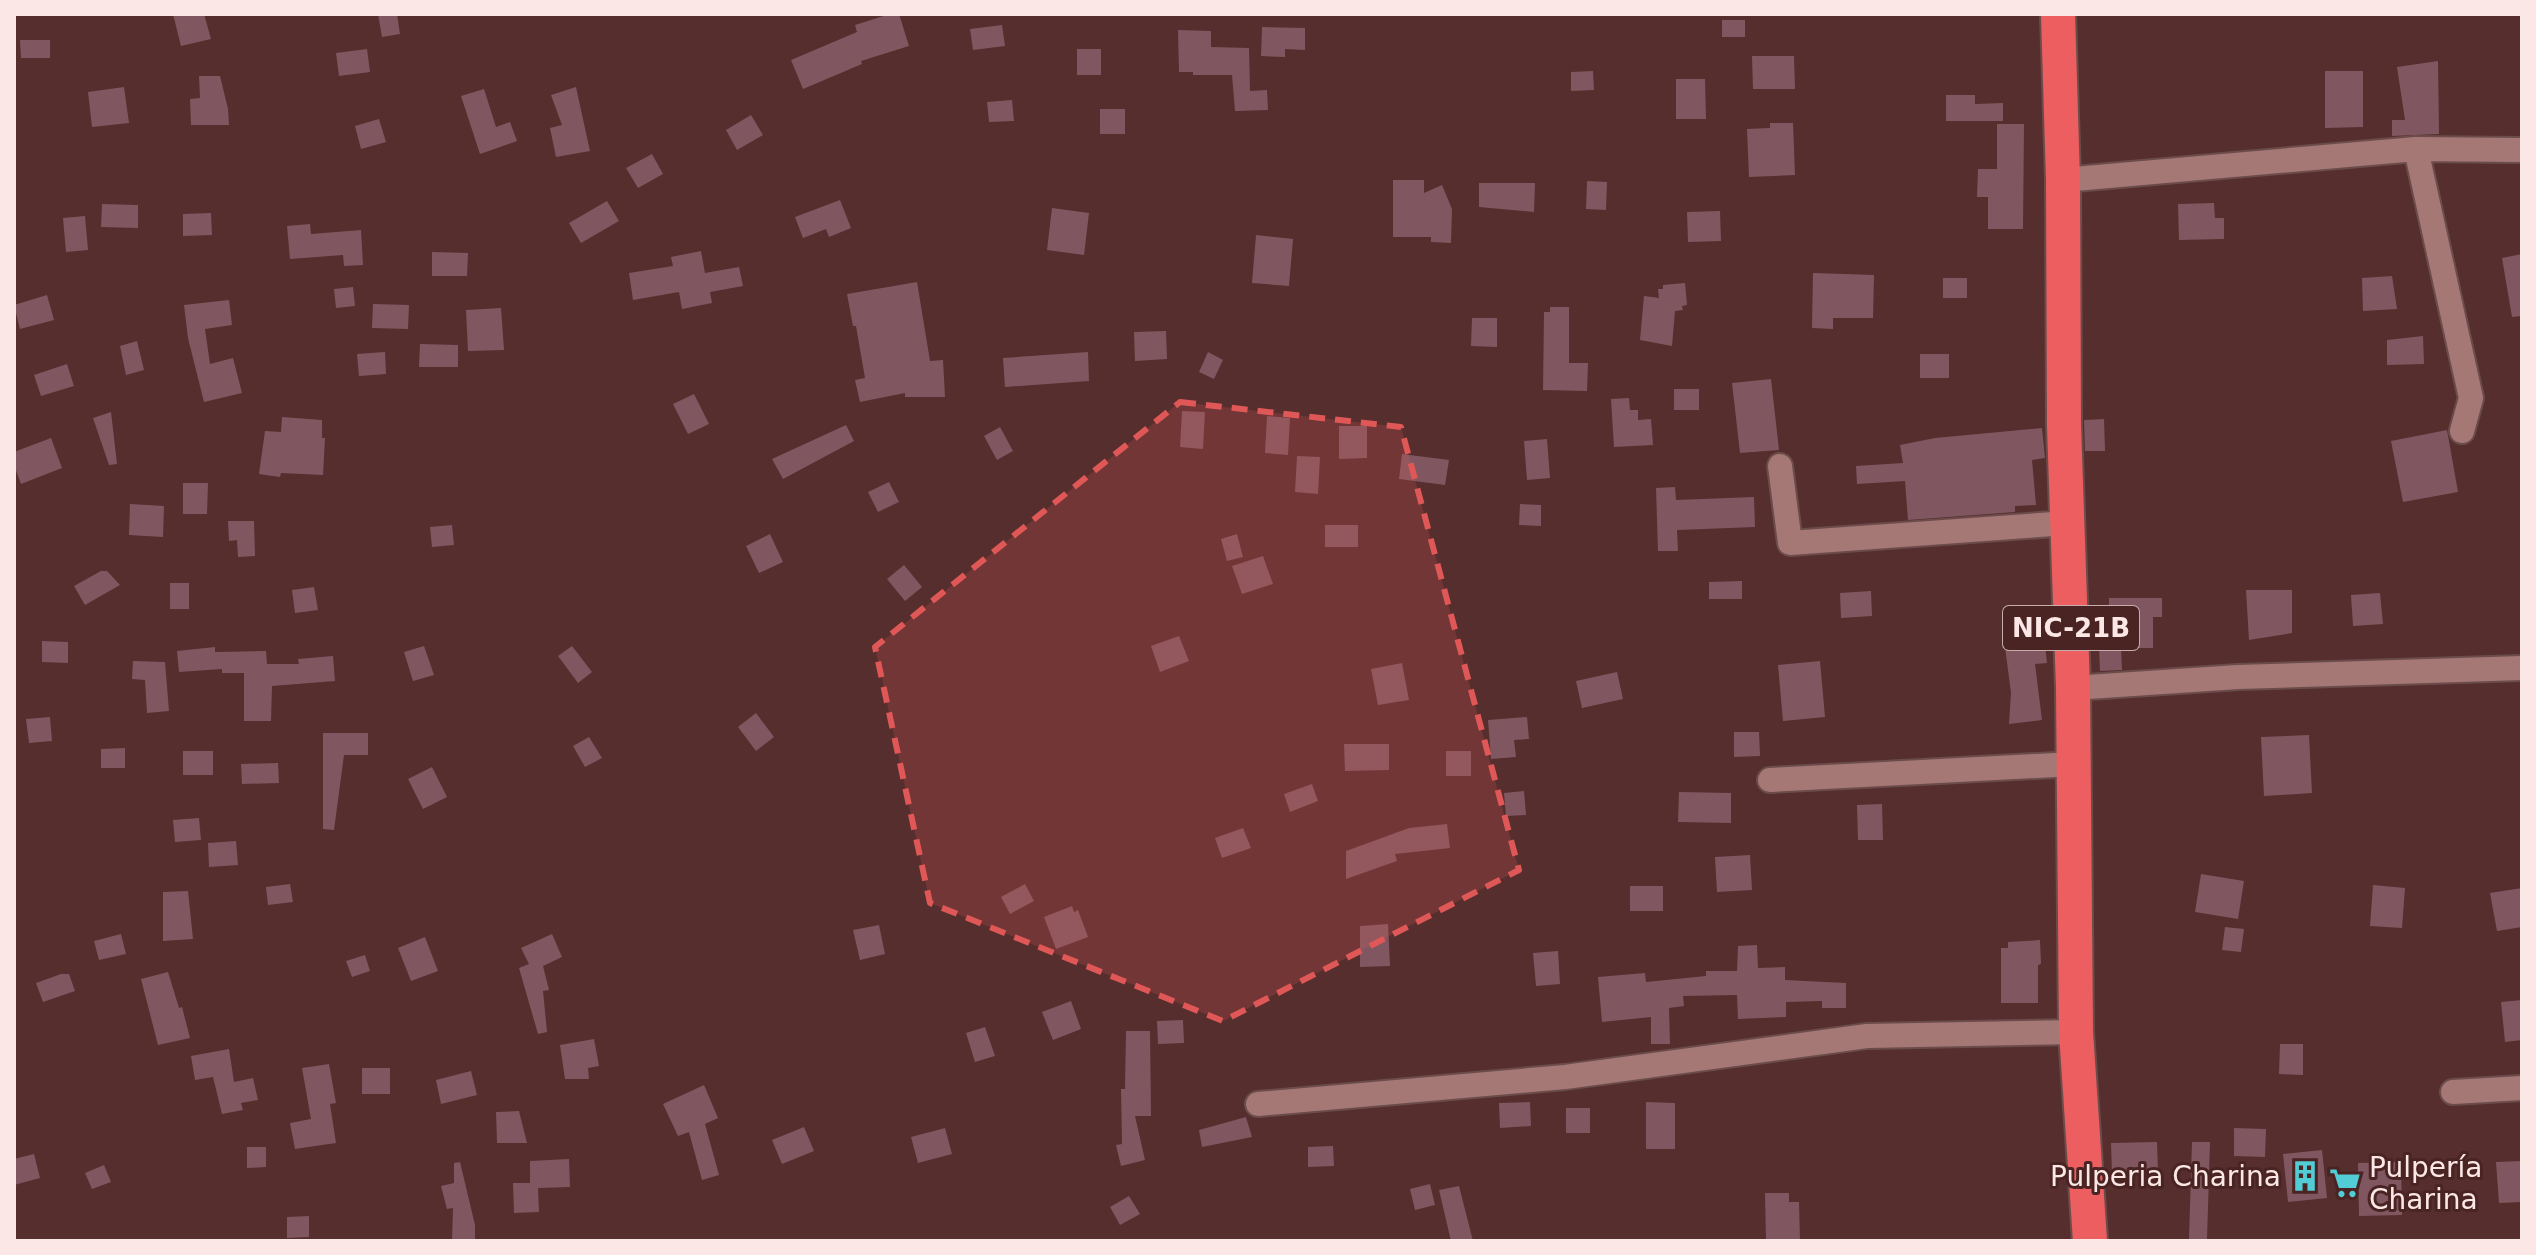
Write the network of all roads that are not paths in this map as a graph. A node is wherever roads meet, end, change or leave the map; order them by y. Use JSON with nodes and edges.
{"nodes":[{"id":1,"x":2058,"y":14,"type":"edge"},
{"id":2,"x":2416,"y":149,"type":"junction"},
{"id":3,"x":2522,"y":150,"type":"edge"},
{"id":4,"x":2063,"y":180,"type":"junction"},
{"id":5,"x":2462,"y":431,"type":"dead end"},
{"id":6,"x":1780,"y":466,"type":"dead end"},
{"id":7,"x":2068,"y":523,"type":"junction"},
{"id":8,"x":2522,"y":668,"type":"edge"},
{"id":9,"x":2073,"y":688,"type":"junction"},
{"id":10,"x":2074,"y":764,"type":"junction"},
{"id":11,"x":1770,"y":780,"type":"dead end"},
{"id":12,"x":2076,"y":1032,"type":"junction"},
{"id":13,"x":2522,"y":1088,"type":"edge"},
{"id":14,"x":2453,"y":1092,"type":"dead end"},
{"id":15,"x":1258,"y":1104,"type":"dead end"},
{"id":16,"x":2090,"y":1241,"type":"edge"}],
"edges":[{"from":1,"to":4,"type":"highway","number":"NIC-21B"},
{"from":2,"to":3,"type":"street"},
{"from":2,"to":4,"type":"street"},
{"from":2,"to":5,"type":"street"},
{"from":4,"to":7,"type":"highway","number":"NIC-21B"},
{"from":6,"to":7,"type":"street"},
{"from":7,"to":9,"type":"highway","number":"NIC-21B"},
{"from":8,"to":9,"type":"street"},
{"from":9,"to":10,"type":"highway","number":"NIC-21B"},
{"from":10,"to":11,"type":"street"},
{"from":10,"to":12,"type":"highway","number":"NIC-21B"},
{"from":12,"to":15,"type":"street"},
{"from":12,"to":16,"type":"highway","number":"NIC-21B"},
{"from":13,"to":14,"type":"street"}]}
